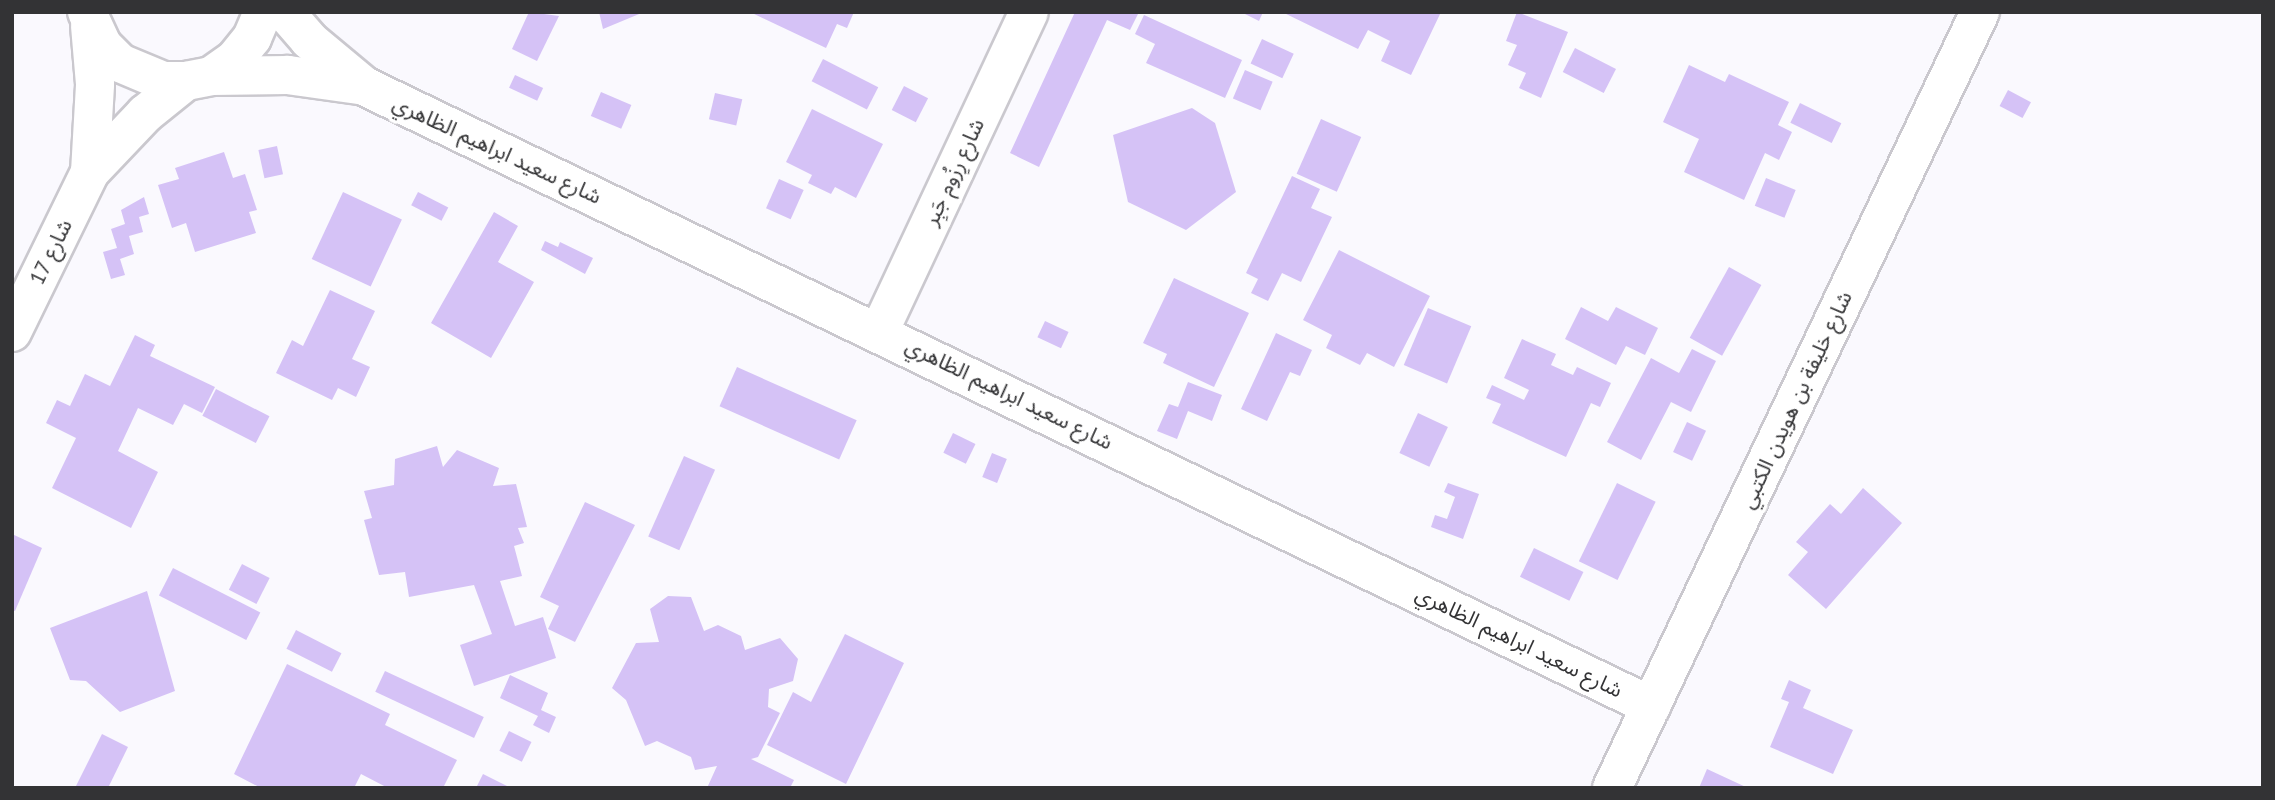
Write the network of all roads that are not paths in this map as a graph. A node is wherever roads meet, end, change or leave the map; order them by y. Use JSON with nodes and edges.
{"nodes":[{"id":1,"x":263,"y":12,"type":"edge"},
{"id":2,"x":285,"y":12,"type":"edge"},
{"id":3,"x":1029,"y":12,"type":"edge"},
{"id":4,"x":1980,"y":12,"type":"edge"},
{"id":5,"x":88,"y":19,"type":"edge"},
{"id":6,"x":199,"y":79,"type":"junction"},
{"id":7,"x":364,"y":86,"type":"junction"},
{"id":8,"x":90,"y":172,"type":"junction"},
{"id":9,"x":12,"y":332,"type":"edge"},
{"id":10,"x":879,"y":332,"type":"junction"},
{"id":11,"x":1651,"y":706,"type":"junction"},
{"id":12,"x":1612,"y":788,"type":"edge"}],
"edges":[{"from":1,"to":6,"type":"street","name":"شارع 17"},
{"from":2,"to":7,"type":"street","name":"شارع سعيد ابراهيم الظاهري"},
{"from":3,"to":10,"type":"street","name":"شارع رِزُوم جَبِر"},
{"from":4,"to":11,"type":"street","name":"شارع خليفة بن هويدن الكتبي"},
{"from":5,"to":6,"type":"street","name":"شارع سعيد ابراهيم الظاهري"},
{"from":5,"to":8,"type":"street","name":"شارع 17"},
{"from":6,"to":7,"type":"street","name":"شارع سعيد ابراهيم الظاهري"},
{"from":6,"to":8,"type":"street","name":"شارع 17"},
{"from":7,"to":10,"type":"street","name":"شارع سعيد ابراهيم الظاهري"},
{"from":8,"to":9,"type":"street","name":"شارع 17"},
{"from":10,"to":11,"type":"street","name":"شارع سعيد ابراهيم الظاهري"},
{"from":11,"to":12,"type":"street","name":"شارع خليفة بن هويدن الكتبي"}]}
